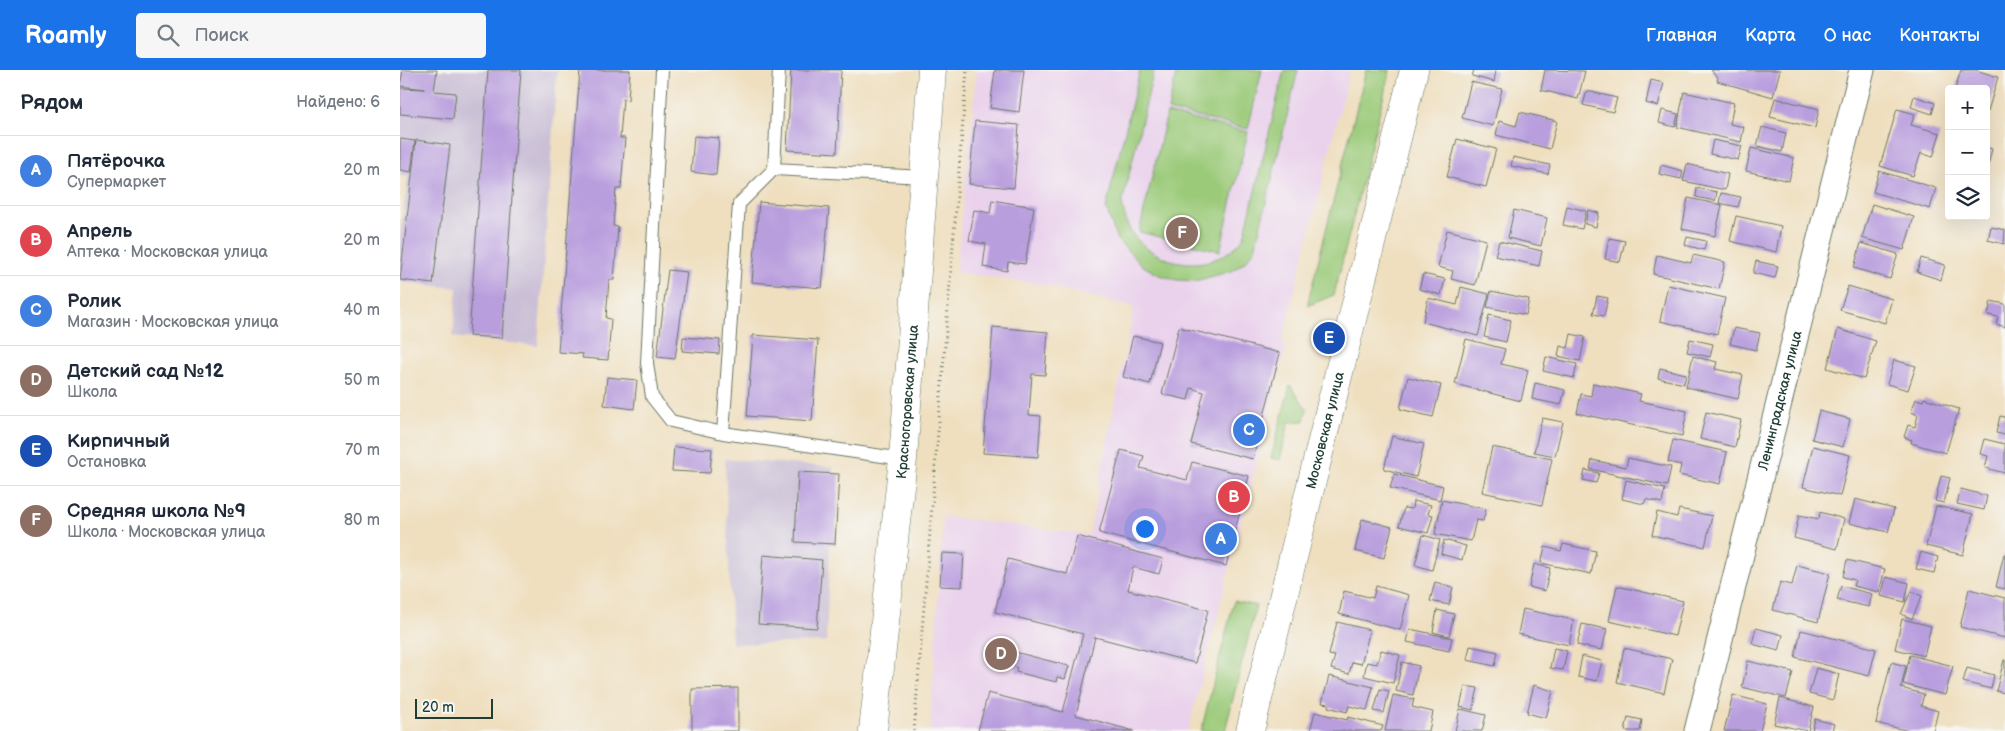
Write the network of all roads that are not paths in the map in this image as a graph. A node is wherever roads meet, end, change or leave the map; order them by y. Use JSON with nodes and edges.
{"nodes":[{"id":1,"x":662,"y":70,"type":"edge"},
{"id":2,"x":779,"y":70,"type":"edge"},
{"id":3,"x":932,"y":70,"type":"edge"},
{"id":4,"x":1414,"y":70,"type":"edge"},
{"id":5,"x":1862,"y":70,"type":"edge"},
{"id":6,"x":774,"y":168,"type":"junction"},
{"id":7,"x":924,"y":176,"type":"junction"},
{"id":8,"x":723,"y":433,"type":"junction"},
{"id":9,"x":903,"y":459,"type":"junction"},
{"id":10,"x":873,"y":731,"type":"edge"},
{"id":11,"x":1250,"y":731,"type":"edge"},
{"id":12,"x":1697,"y":731,"type":"edge"}],
"edges":[{"from":1,"to":8,"type":"lane"},
{"from":2,"to":6,"type":"lane"},
{"from":3,"to":7,"type":"main road","name":"Красногоровская улица"},
{"from":4,"to":11,"type":"main road","name":"Московская улица"},
{"from":5,"to":12,"type":"street","name":"Ленинградская улица"},
{"from":6,"to":7,"type":"lane"},
{"from":6,"to":8,"type":"lane"},
{"from":7,"to":9,"type":"main road","name":"Красногоровская улица"},
{"from":8,"to":9,"type":"lane"},
{"from":9,"to":10,"type":"main road","name":"Красногоровская улица"}]}
